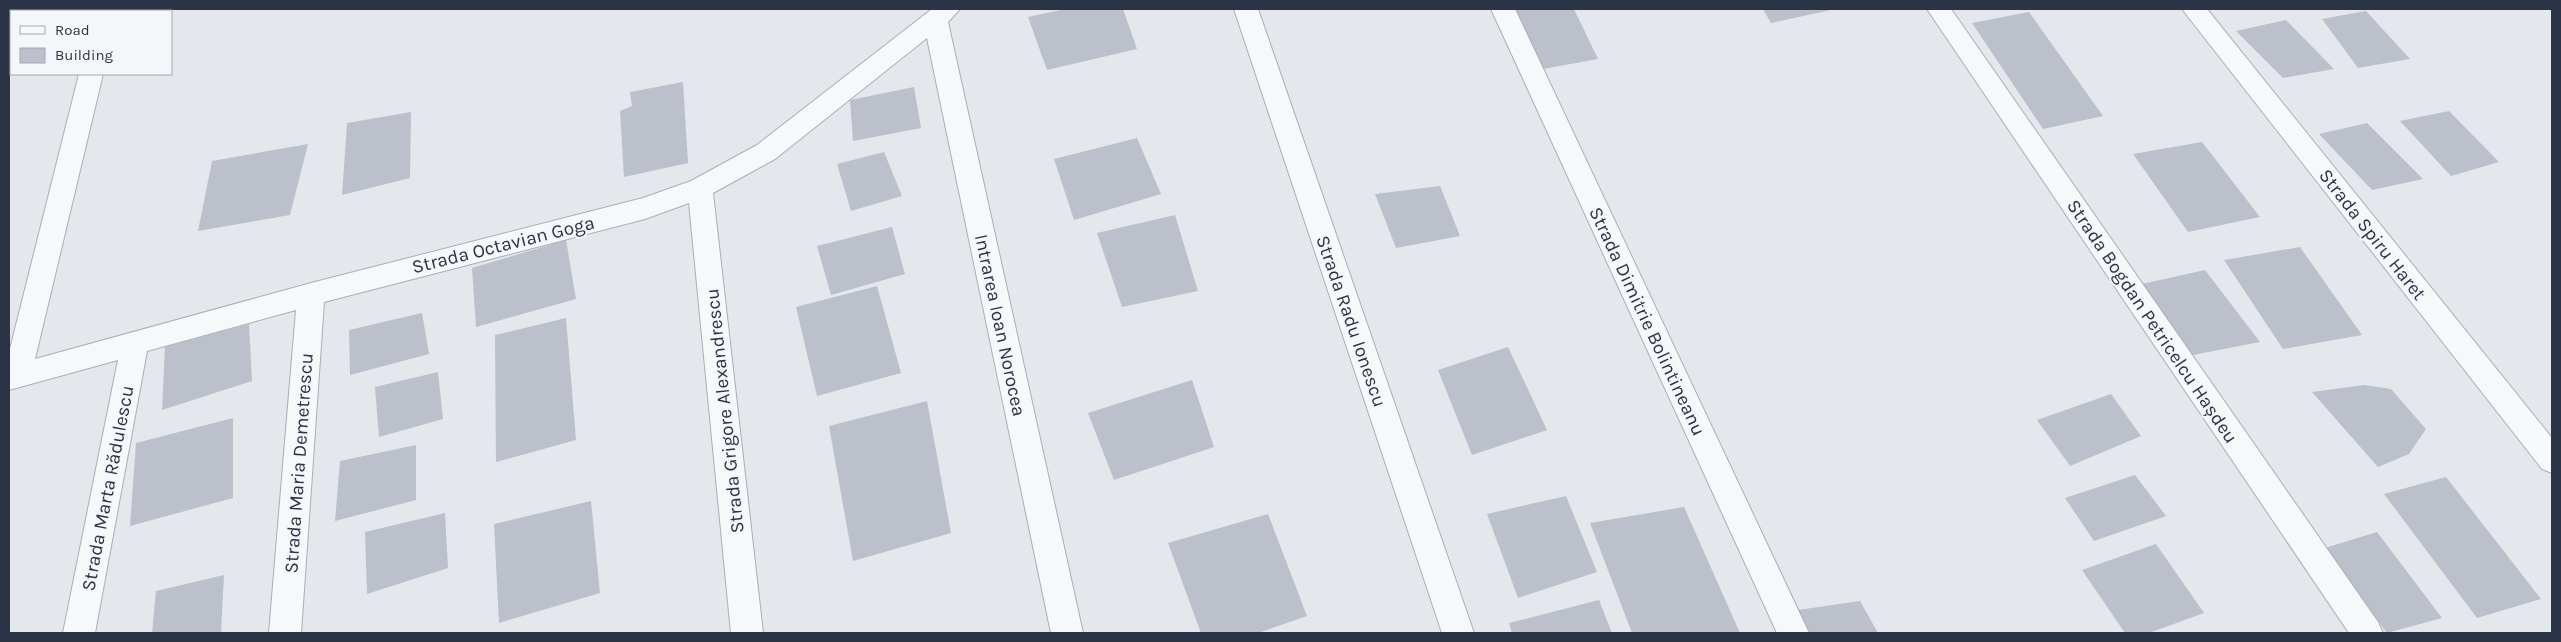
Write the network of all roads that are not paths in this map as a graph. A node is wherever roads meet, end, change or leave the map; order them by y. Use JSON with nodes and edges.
{"nodes":[{"id":1,"x":1246,"y":9,"type":"edge"},
{"id":2,"x":1503,"y":9,"type":"edge"},
{"id":3,"x":1939,"y":9,"type":"edge"},
{"id":4,"x":2194,"y":9,"type":"edge"},
{"id":5,"x":941,"y":13,"type":"edge"},
{"id":6,"x":91,"y":75,"type":"edge"},
{"id":7,"x":700,"y":188,"type":"junction"},
{"id":8,"x":311,"y":294,"type":"junction"},
{"id":9,"x":135,"y":343,"type":"junction"},
{"id":10,"x":13,"y":377,"type":"edge"},
{"id":11,"x":2552,"y":460,"type":"edge"},
{"id":12,"x":79,"y":633,"type":"edge"},
{"id":13,"x":285,"y":633,"type":"edge"},
{"id":14,"x":747,"y":633,"type":"edge"},
{"id":15,"x":1067,"y":633,"type":"edge"},
{"id":16,"x":1458,"y":633,"type":"edge"},
{"id":17,"x":1793,"y":633,"type":"edge"},
{"id":18,"x":2367,"y":633,"type":"edge"}],
"edges":[{"from":1,"to":16,"type":"street","name":"Strada Radu Ionescu"},
{"from":2,"to":17,"type":"street","name":"Strada Dimitrie Bolintineanu"},
{"from":3,"to":18,"type":"street","name":"Strada Bogdan Petricelcu Hașdeu"},
{"from":4,"to":11,"type":"street","name":"Strada Spiru Haret"},
{"from":5,"to":7,"type":"street","name":"Strada Octavian Goga"},
{"from":5,"to":15,"type":"street","name":"Intrarea Ioan Norocea"},
{"from":6,"to":10,"type":"street"},
{"from":7,"to":8,"type":"street","name":"Strada Octavian Goga"},
{"from":7,"to":14,"type":"street","name":"Strada Grigore Alexandrescu"},
{"from":8,"to":9,"type":"street","name":"Strada Octavian Goga"},
{"from":8,"to":13,"type":"street","name":"Strada Maria Demetrescu"},
{"from":9,"to":10,"type":"street","name":"Strada Octavian Goga"},
{"from":9,"to":12,"type":"street","name":"Strada Marta Rădulescu"}]}
